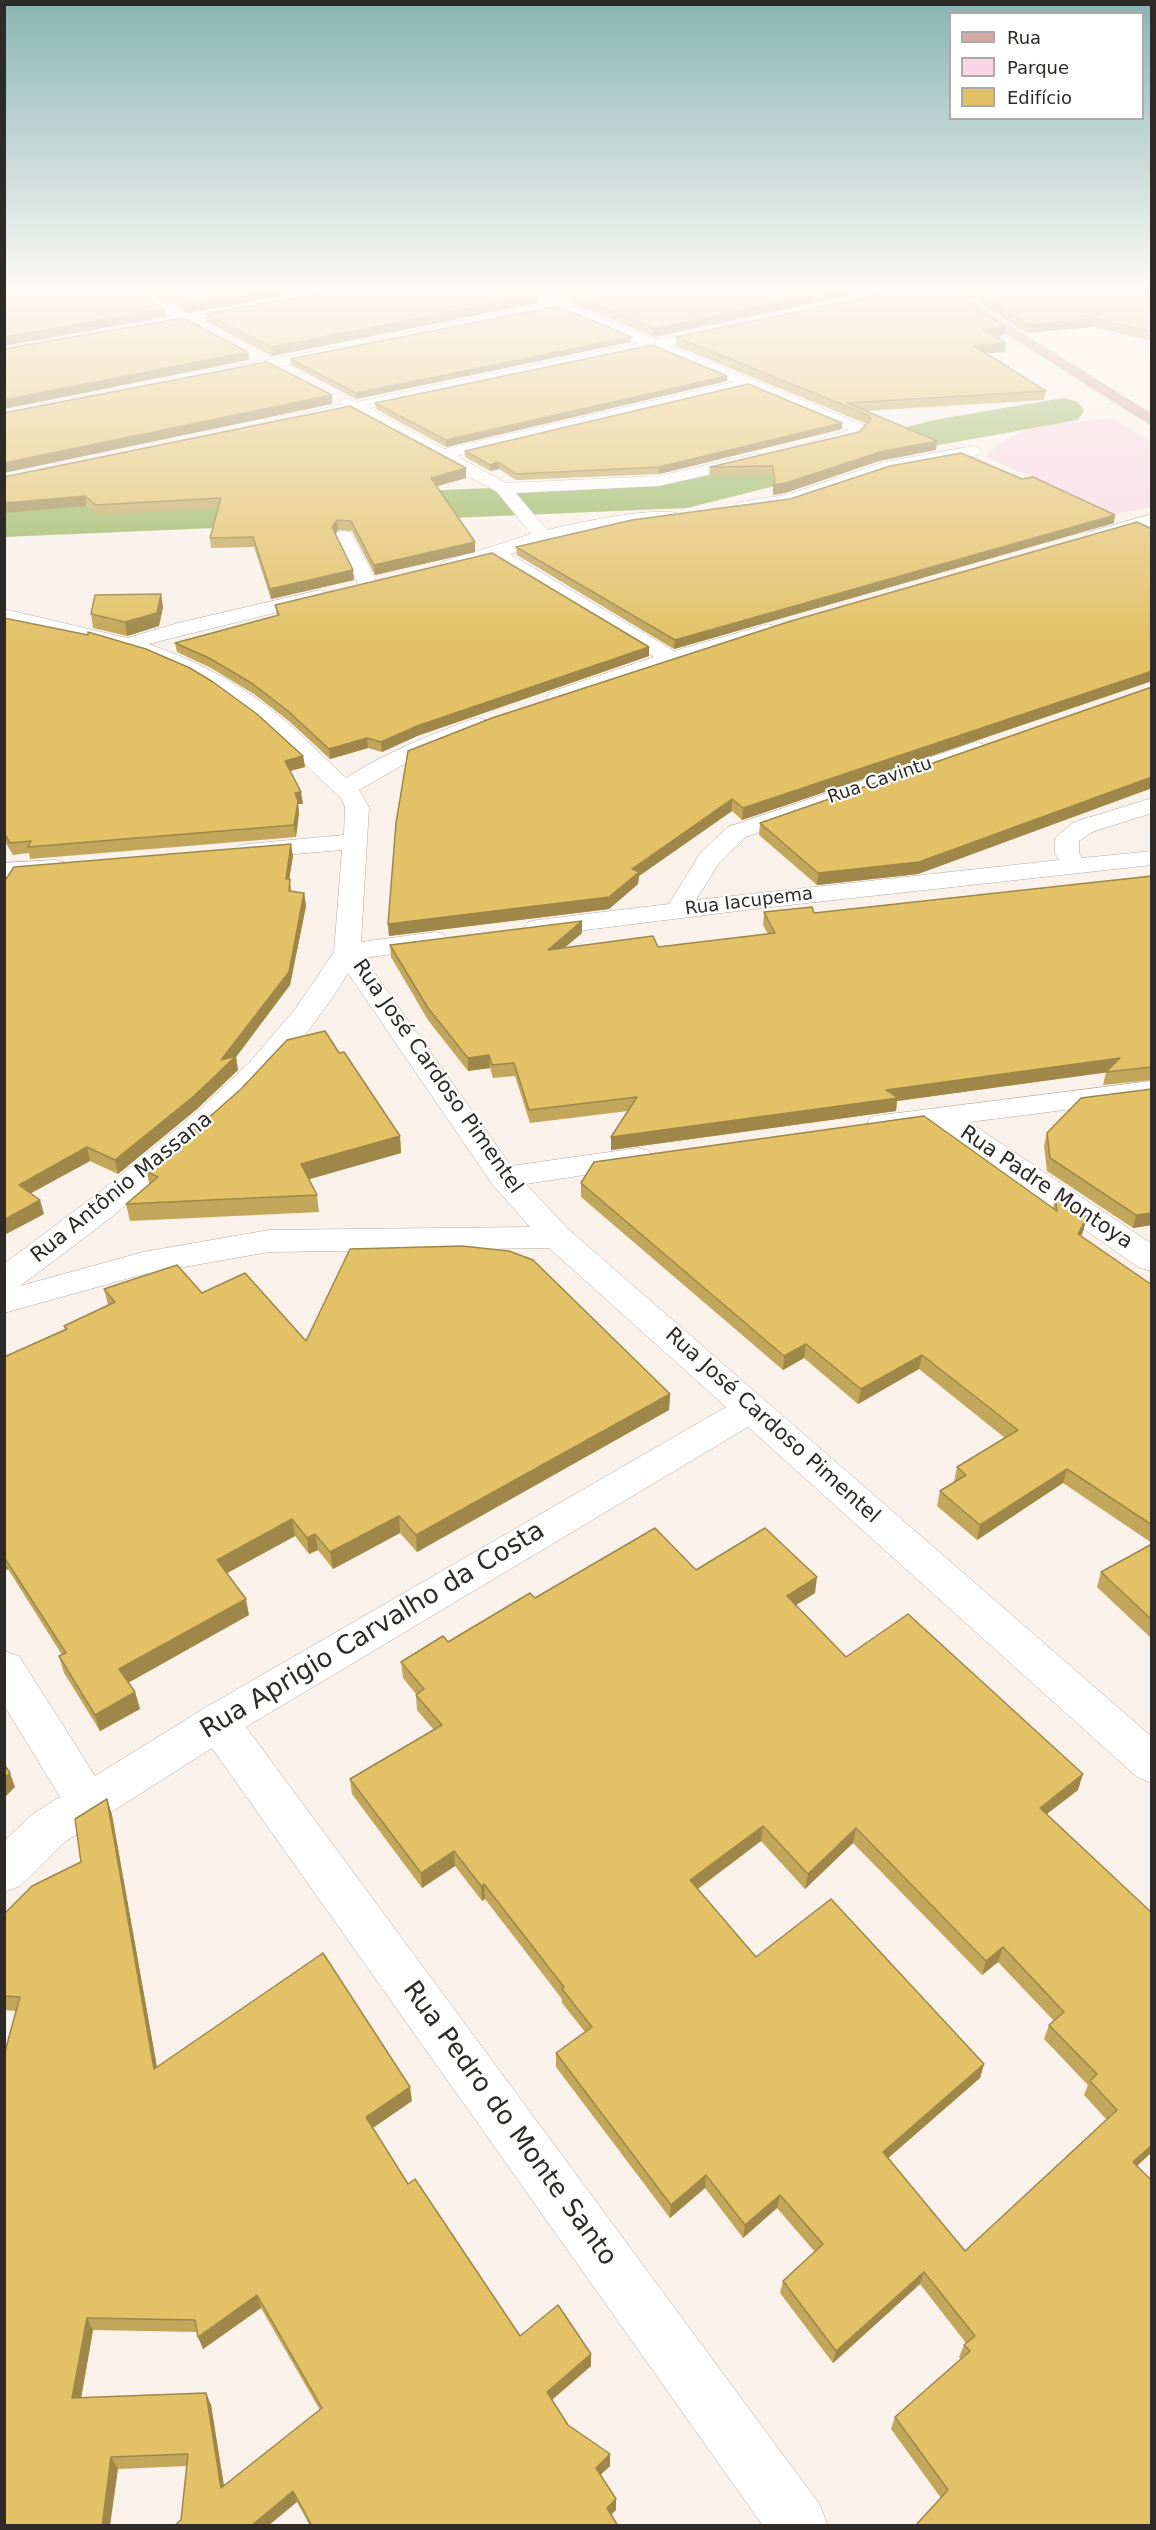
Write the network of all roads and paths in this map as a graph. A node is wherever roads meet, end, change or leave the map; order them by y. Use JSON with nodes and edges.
{"nodes":[{"id":1,"x":357,"y":406,"type":"edge"},
{"id":2,"x":651,"y":406,"type":"edge"},
{"id":3,"x":806,"y":406,"type":"edge"},
{"id":4,"x":1128,"y":406,"type":"edge"},
{"id":5,"x":353,"y":407,"type":"junction"},
{"id":6,"x":295,"y":419,"type":"edge"},
{"id":7,"x":1152,"y":421,"type":"edge"},
{"id":8,"x":797,"y":449,"type":"edge"},
{"id":9,"x":973,"y":451,"type":"dead end"},
{"id":10,"x":444,"y":454,"type":"junction"},
{"id":11,"x":775,"y":454,"type":"edge"},
{"id":12,"x":506,"y":491,"type":"junction"},
{"id":13,"x":725,"y":510,"type":"edge"},
{"id":14,"x":682,"y":515,"type":"edge"},
{"id":15,"x":1152,"y":519,"type":"edge"},
{"id":16,"x":344,"y":536,"type":"edge"},
{"id":17,"x":543,"y":537,"type":"junction"},
{"id":18,"x":1071,"y":542,"type":"edge"},
{"id":19,"x":495,"y":553,"type":"junction"},
{"id":20,"x":432,"y":570,"type":"edge"},
{"id":21,"x":389,"y":579,"type":"edge"},
{"id":22,"x":368,"y":584,"type":"junction"},
{"id":23,"x":4,"y":615,"type":"edge"},
{"id":24,"x":785,"y":625,"type":"edge"},
{"id":25,"x":127,"y":645,"type":"junction"},
{"id":26,"x":671,"y":658,"type":"junction"},
{"id":27,"x":537,"y":705,"type":"edge"},
{"id":28,"x":493,"y":720,"type":"edge"},
{"id":29,"x":997,"y":741,"type":"edge"},
{"id":30,"x":345,"y":789,"type":"junction"},
{"id":31,"x":1152,"y":805,"type":"edge"},
{"id":32,"x":356,"y":841,"type":"junction"},
{"id":33,"x":229,"y":852,"type":"edge"},
{"id":34,"x":1152,"y":858,"type":"edge"},
{"id":35,"x":75,"y":865,"type":"edge"},
{"id":36,"x":1075,"y":866,"type":"junction"},
{"id":37,"x":4,"y":871,"type":"edge"},
{"id":38,"x":678,"y":910,"type":"junction"},
{"id":39,"x":511,"y":931,"type":"edge"},
{"id":40,"x":456,"y":938,"type":"edge"},
{"id":41,"x":347,"y":952,"type":"junction"},
{"id":42,"x":1152,"y":1090,"type":"edge"},
{"id":43,"x":940,"y":1116,"type":"junction"},
{"id":44,"x":858,"y":1128,"type":"edge"},
{"id":45,"x":668,"y":1154,"type":"edge"},
{"id":46,"x":503,"y":1177,"type":"junction"},
{"id":47,"x":557,"y":1237,"type":"junction"},
{"id":48,"x":1152,"y":1260,"type":"edge"},
{"id":49,"x":4,"y":1281,"type":"edge"},
{"id":50,"x":4,"y":1302,"type":"edge"},
{"id":51,"x":752,"y":1408,"type":"junction"},
{"id":52,"x":4,"y":1668,"type":"edge"},
{"id":53,"x":218,"y":1722,"type":"junction"},
{"id":54,"x":1152,"y":1764,"type":"edge"},
{"id":55,"x":88,"y":1803,"type":"junction"},
{"id":56,"x":4,"y":1871,"type":"edge"},
{"id":57,"x":799,"y":2526,"type":"edge"}],
"edges":[{"from":1,"to":5,"type":"street"},
{"from":2,"to":10,"type":"street"},
{"from":3,"to":8,"type":"street"},
{"from":4,"to":7,"type":"main road"},
{"from":5,"to":6,"type":"street"},
{"from":5,"to":10,"type":"street"},
{"from":9,"to":13,"type":"street"},
{"from":10,"to":12,"type":"street"},
{"from":11,"to":12,"type":"street"},
{"from":12,"to":17,"type":"street"},
{"from":14,"to":17,"type":"street"},
{"from":15,"to":18,"type":"street"},
{"from":16,"to":22,"type":"street"},
{"from":17,"to":19,"type":"street"},
{"from":19,"to":20,"type":"street"},
{"from":19,"to":26,"type":"street"},
{"from":21,"to":22,"type":"street"},
{"from":22,"to":25,"type":"street"},
{"from":23,"to":25,"type":"street"},
{"from":24,"to":26,"type":"street"},
{"from":25,"to":30,"type":"street"},
{"from":26,"to":27,"type":"street"},
{"from":28,"to":30,"type":"street"},
{"from":29,"to":38,"type":"street","name":"Rua Cavintu"},
{"from":30,"to":32,"type":"street","name":"Rua José Cardoso Pimentel"},
{"from":31,"to":36,"type":"street"},
{"from":32,"to":33,"type":"street"},
{"from":32,"to":41,"type":"street","name":"Rua José Cardoso Pimentel"},
{"from":34,"to":36,"type":"street","name":"Rua Iacupema"},
{"from":35,"to":37,"type":"street"},
{"from":36,"to":38,"type":"street","name":"Rua Iacupema"},
{"from":38,"to":39,"type":"street","name":"Rua Iacupema"},
{"from":40,"to":41,"type":"street"},
{"from":41,"to":46,"type":"street","name":"Rua José Cardoso Pimentel"},
{"from":41,"to":49,"type":"street","name":"Rua Antônio Massana"},
{"from":42,"to":43,"type":"street"},
{"from":43,"to":44,"type":"street"},
{"from":43,"to":48,"type":"street","name":"Rua Padre Montoya"},
{"from":45,"to":46,"type":"street"},
{"from":46,"to":47,"type":"street","name":"Rua José Cardoso Pimentel"},
{"from":47,"to":50,"type":"street"},
{"from":47,"to":51,"type":"street","name":"Rua José Cardoso Pimentel"},
{"from":51,"to":53,"type":"street","name":"Rua Aprigio Carvalho da Costa"},
{"from":51,"to":54,"type":"street","name":"Rua José Cardoso Pimentel"},
{"from":52,"to":55,"type":"street"},
{"from":53,"to":55,"type":"street","name":"Rua Aprigio Carvalho da Costa"},
{"from":53,"to":57,"type":"street","name":"Rua Pedro do Monte Santo"},
{"from":55,"to":56,"type":"street","name":"Rua Aprigio Carvalho da Costa"}]}
